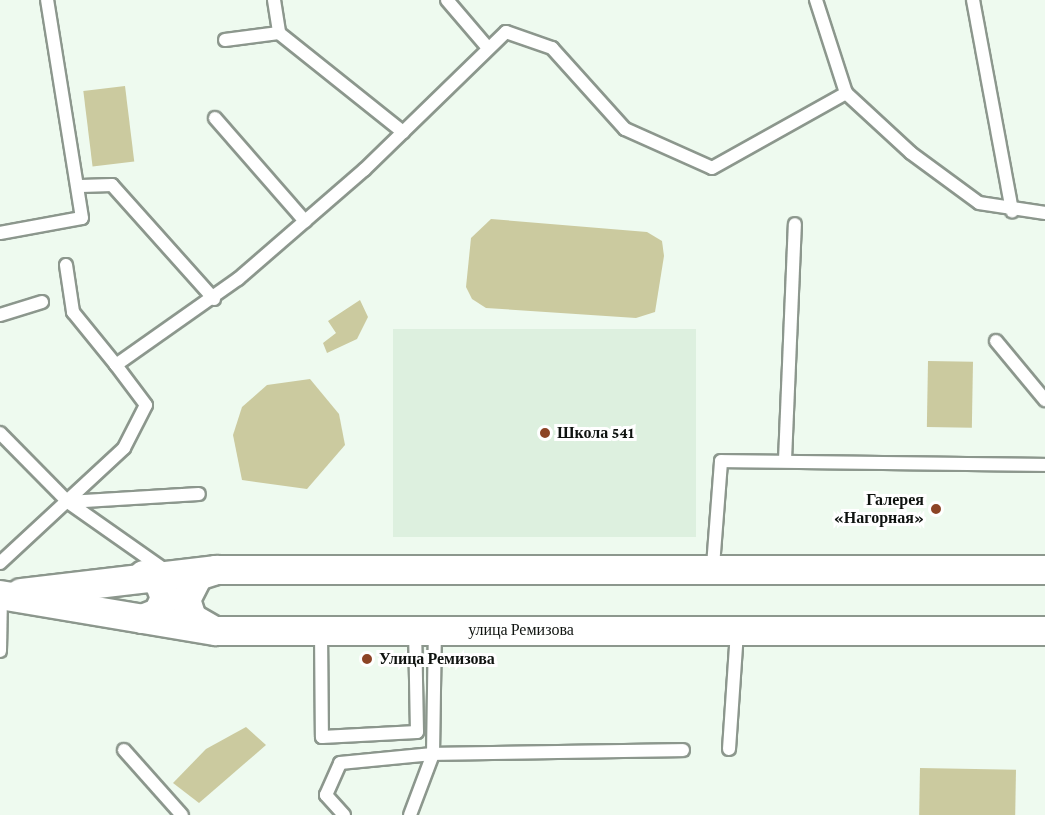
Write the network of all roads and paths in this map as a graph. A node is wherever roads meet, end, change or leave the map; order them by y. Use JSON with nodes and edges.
{"nodes":[{"id":1,"x":47,"y":0,"type":"edge"},
{"id":2,"x":274,"y":0,"type":"edge"},
{"id":3,"x":447,"y":0,"type":"edge"},
{"id":4,"x":816,"y":0,"type":"edge"},
{"id":5,"x":973,"y":0,"type":"edge"},
{"id":6,"x":279,"y":33,"type":"junction"},
{"id":7,"x":225,"y":40,"type":"dead end"},
{"id":8,"x":488,"y":48,"type":"junction"},
{"id":9,"x":846,"y":93,"type":"junction"},
{"id":10,"x":215,"y":118,"type":"dead end"},
{"id":11,"x":403,"y":132,"type":"junction"},
{"id":12,"x":81,"y":186,"type":"junction"},
{"id":13,"x":1012,"y":211,"type":"junction"},
{"id":14,"x":1045,"y":213,"type":"edge"},
{"id":15,"x":305,"y":221,"type":"junction"},
{"id":16,"x":795,"y":225,"type":"dead end"},
{"id":17,"x":0,"y":233,"type":"edge"},
{"id":18,"x":66,"y":265,"type":"dead end"},
{"id":19,"x":214,"y":299,"type":"junction"},
{"id":20,"x":42,"y":302,"type":"dead end"},
{"id":21,"x":0,"y":315,"type":"edge"},
{"id":22,"x":996,"y":340,"type":"dead end"},
{"id":23,"x":116,"y":366,"type":"junction"},
{"id":24,"x":1045,"y":400,"type":"edge"},
{"id":25,"x":0,"y":433,"type":"edge"},
{"id":26,"x":785,"y":460,"type":"junction"},
{"id":27,"x":1045,"y":465,"type":"edge"},
{"id":28,"x":200,"y":494,"type":"dead end"},
{"id":29,"x":68,"y":502,"type":"junction"},
{"id":30,"x":0,"y":564,"type":"edge"},
{"id":31,"x":712,"y":566,"type":"junction"},
{"id":32,"x":216,"y":570,"type":"junction"},
{"id":33,"x":1045,"y":570,"type":"edge"},
{"id":34,"x":154,"y":573,"type":"junction"},
{"id":35,"x":0,"y":593,"type":"edge"},
{"id":36,"x":142,"y":618,"type":"junction"},
{"id":37,"x":737,"y":630,"type":"junction"},
{"id":38,"x":216,"y":631,"type":"junction"},
{"id":39,"x":321,"y":631,"type":"junction"},
{"id":40,"x":425,"y":631,"type":"junction"},
{"id":41,"x":1045,"y":631,"type":"edge"},
{"id":42,"x":0,"y":651,"type":"edge"},
{"id":43,"x":729,"y":749,"type":"dead end"},
{"id":44,"x":124,"y":750,"type":"dead end"},
{"id":45,"x":683,"y":750,"type":"dead end"},
{"id":46,"x":433,"y":754,"type":"junction"},
{"id":47,"x":182,"y":815,"type":"edge"},
{"id":48,"x":344,"y":815,"type":"edge"},
{"id":49,"x":410,"y":815,"type":"edge"}],
"edges":[{"from":1,"to":12,"type":"lane"},
{"from":2,"to":6,"type":"lane"},
{"from":3,"to":8,"type":"lane"},
{"from":4,"to":9,"type":"lane"},
{"from":5,"to":13,"type":"lane"},
{"from":6,"to":7,"type":"lane"},
{"from":6,"to":11,"type":"lane"},
{"from":8,"to":9,"type":"lane"},
{"from":8,"to":11,"type":"lane"},
{"from":9,"to":13,"type":"lane"},
{"from":10,"to":15,"type":"lane"},
{"from":11,"to":15,"type":"lane"},
{"from":12,"to":17,"type":"lane"},
{"from":12,"to":19,"type":"lane"},
{"from":13,"to":14,"type":"lane"},
{"from":15,"to":19,"type":"lane"},
{"from":16,"to":26,"type":"lane"},
{"from":18,"to":23,"type":"lane"},
{"from":19,"to":23,"type":"lane"},
{"from":20,"to":21,"type":"lane"},
{"from":22,"to":24,"type":"lane"},
{"from":23,"to":29,"type":"lane"},
{"from":25,"to":29,"type":"lane"},
{"from":26,"to":27,"type":"lane"},
{"from":26,"to":31,"type":"lane"},
{"from":28,"to":29,"type":"lane"},
{"from":29,"to":30,"type":"lane"},
{"from":29,"to":34,"type":"lane"},
{"from":31,"to":32,"type":"street"},
{"from":31,"to":33,"type":"street"},
{"from":32,"to":34,"type":"street"},
{"from":32,"to":38,"type":"street"},
{"from":34,"to":35,"type":"street"},
{"from":34,"to":36,"type":"street"},
{"from":35,"to":36,"type":"street","name":"улица Ремизова"},
{"from":35,"to":42,"type":"lane"},
{"from":36,"to":38,"type":"street","name":"улица Ремизова"},
{"from":37,"to":40,"type":"street","name":"улица Ремизова"},
{"from":37,"to":41,"type":"street","name":"улица Ремизова"},
{"from":37,"to":43,"type":"lane"},
{"from":38,"to":39,"type":"street","name":"улица Ремизова"},
{"from":39,"to":40,"type":"street","name":"улица Ремизова"},
{"from":39,"to":40,"type":"lane"},
{"from":40,"to":46,"type":"lane"},
{"from":44,"to":47,"type":"lane"},
{"from":45,"to":46,"type":"lane"},
{"from":46,"to":48,"type":"lane"},
{"from":46,"to":49,"type":"lane"}]}
